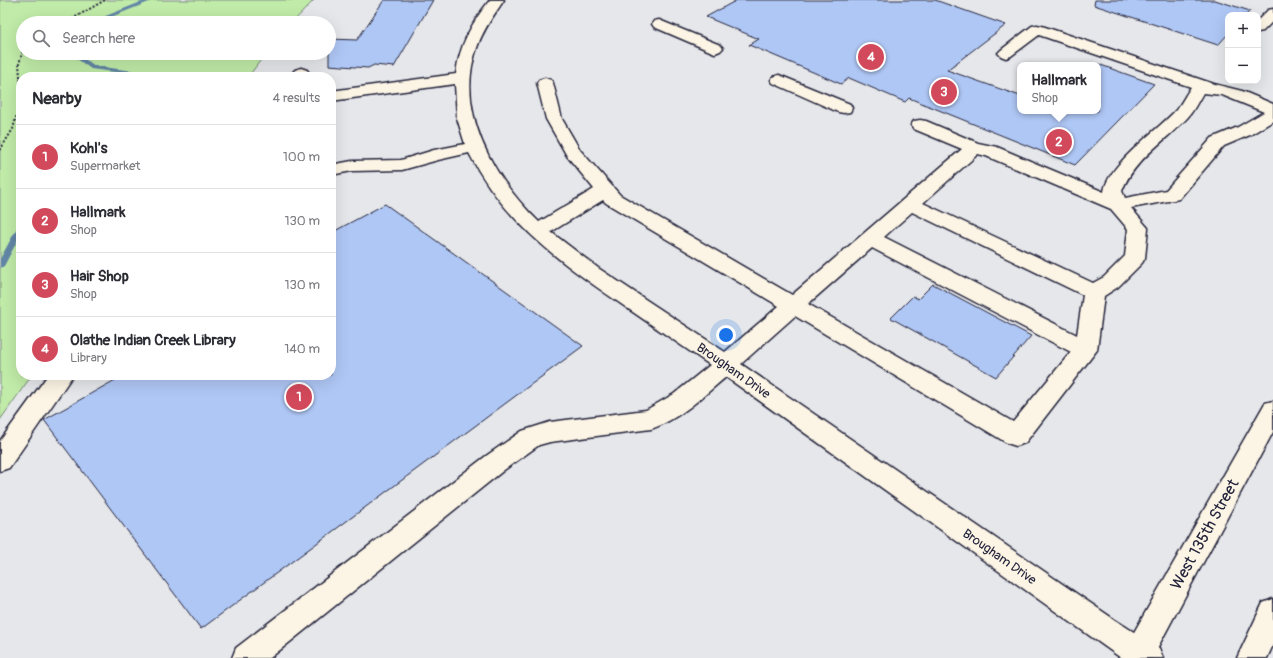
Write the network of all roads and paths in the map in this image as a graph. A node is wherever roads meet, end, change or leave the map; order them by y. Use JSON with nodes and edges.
{"nodes":[{"id":1,"x":105,"y":0,"type":"edge"},
{"id":2,"x":497,"y":0,"type":"edge"},
{"id":3,"x":1273,"y":13,"type":"edge"},
{"id":4,"x":77,"y":16,"type":"edge"},
{"id":5,"x":659,"y":24,"type":"dead end"},
{"id":6,"x":1261,"y":25,"type":"edge"},
{"id":7,"x":715,"y":48,"type":"dead end"},
{"id":8,"x":1006,"y":52,"type":"dead end"},
{"id":9,"x":18,"y":60,"type":"edge"},
{"id":10,"x":19,"y":72,"type":"edge"},
{"id":11,"x":462,"y":78,"type":"junction"},
{"id":12,"x":779,"y":80,"type":"dead end"},
{"id":13,"x":545,"y":83,"type":"dead end"},
{"id":14,"x":1208,"y":87,"type":"junction"},
{"id":15,"x":336,"y":95,"type":"edge"},
{"id":16,"x":844,"y":108,"type":"dead end"},
{"id":17,"x":1273,"y":110,"type":"edge"},
{"id":18,"x":1273,"y":114,"type":"edge"},
{"id":19,"x":16,"y":118,"type":"edge"},
{"id":20,"x":920,"y":125,"type":"dead end"},
{"id":21,"x":475,"y":147,"type":"junction"},
{"id":22,"x":974,"y":148,"type":"junction"},
{"id":23,"x":0,"y":150,"type":"edge"},
{"id":24,"x":336,"y":169,"type":"edge"},
{"id":25,"x":606,"y":190,"type":"junction"},
{"id":26,"x":910,"y":204,"type":"junction"},
{"id":27,"x":1118,"y":205,"type":"junction"},
{"id":28,"x":538,"y":231,"type":"junction"},
{"id":29,"x":871,"y":239,"type":"junction"},
{"id":30,"x":1094,"y":292,"type":"junction"},
{"id":31,"x":794,"y":305,"type":"junction"},
{"id":32,"x":1086,"y":350,"type":"junction"},
{"id":33,"x":726,"y":364,"type":"junction"},
{"id":34,"x":57,"y":380,"type":"edge"},
{"id":35,"x":1273,"y":410,"type":"edge"},
{"id":36,"x":0,"y":461,"type":"edge"},
{"id":37,"x":1273,"y":613,"type":"edge"},
{"id":38,"x":1141,"y":656,"type":"edge"},
{"id":39,"x":247,"y":658,"type":"edge"},
{"id":40,"x":1252,"y":658,"type":"edge"}],
"edges":[{"from":1,"to":4,"type":"path"},
{"from":2,"to":11,"type":"street","name":"Brougham Drive"},
{"from":3,"to":6,"type":"street"},
{"from":5,"to":7,"type":"street"},
{"from":8,"to":14,"type":"street"},
{"from":9,"to":10,"type":"path"},
{"from":11,"to":15,"type":"street"},
{"from":11,"to":21,"type":"street","name":"Brougham Drive"},
{"from":12,"to":16,"type":"street"},
{"from":13,"to":25,"type":"street"},
{"from":14,"to":17,"type":"street"},
{"from":14,"to":27,"type":"street"},
{"from":18,"to":27,"type":"street"},
{"from":19,"to":23,"type":"path"},
{"from":20,"to":22,"type":"street"},
{"from":21,"to":24,"type":"street"},
{"from":21,"to":28,"type":"street","name":"Brougham Drive"},
{"from":22,"to":26,"type":"street"},
{"from":22,"to":27,"type":"street"},
{"from":25,"to":28,"type":"street"},
{"from":25,"to":31,"type":"street"},
{"from":26,"to":29,"type":"street"},
{"from":26,"to":30,"type":"street"},
{"from":27,"to":30,"type":"street"},
{"from":28,"to":33,"type":"street","name":"Brougham Drive"},
{"from":29,"to":31,"type":"street"},
{"from":29,"to":32,"type":"street"},
{"from":30,"to":32,"type":"street"},
{"from":31,"to":32,"type":"street"},
{"from":31,"to":33,"type":"street"},
{"from":33,"to":38,"type":"street","name":"Brougham Drive"},
{"from":33,"to":39,"type":"street"},
{"from":34,"to":36,"type":"street"},
{"from":35,"to":38,"type":"street","name":"West 135th Street"},
{"from":37,"to":40,"type":"street"}]}
